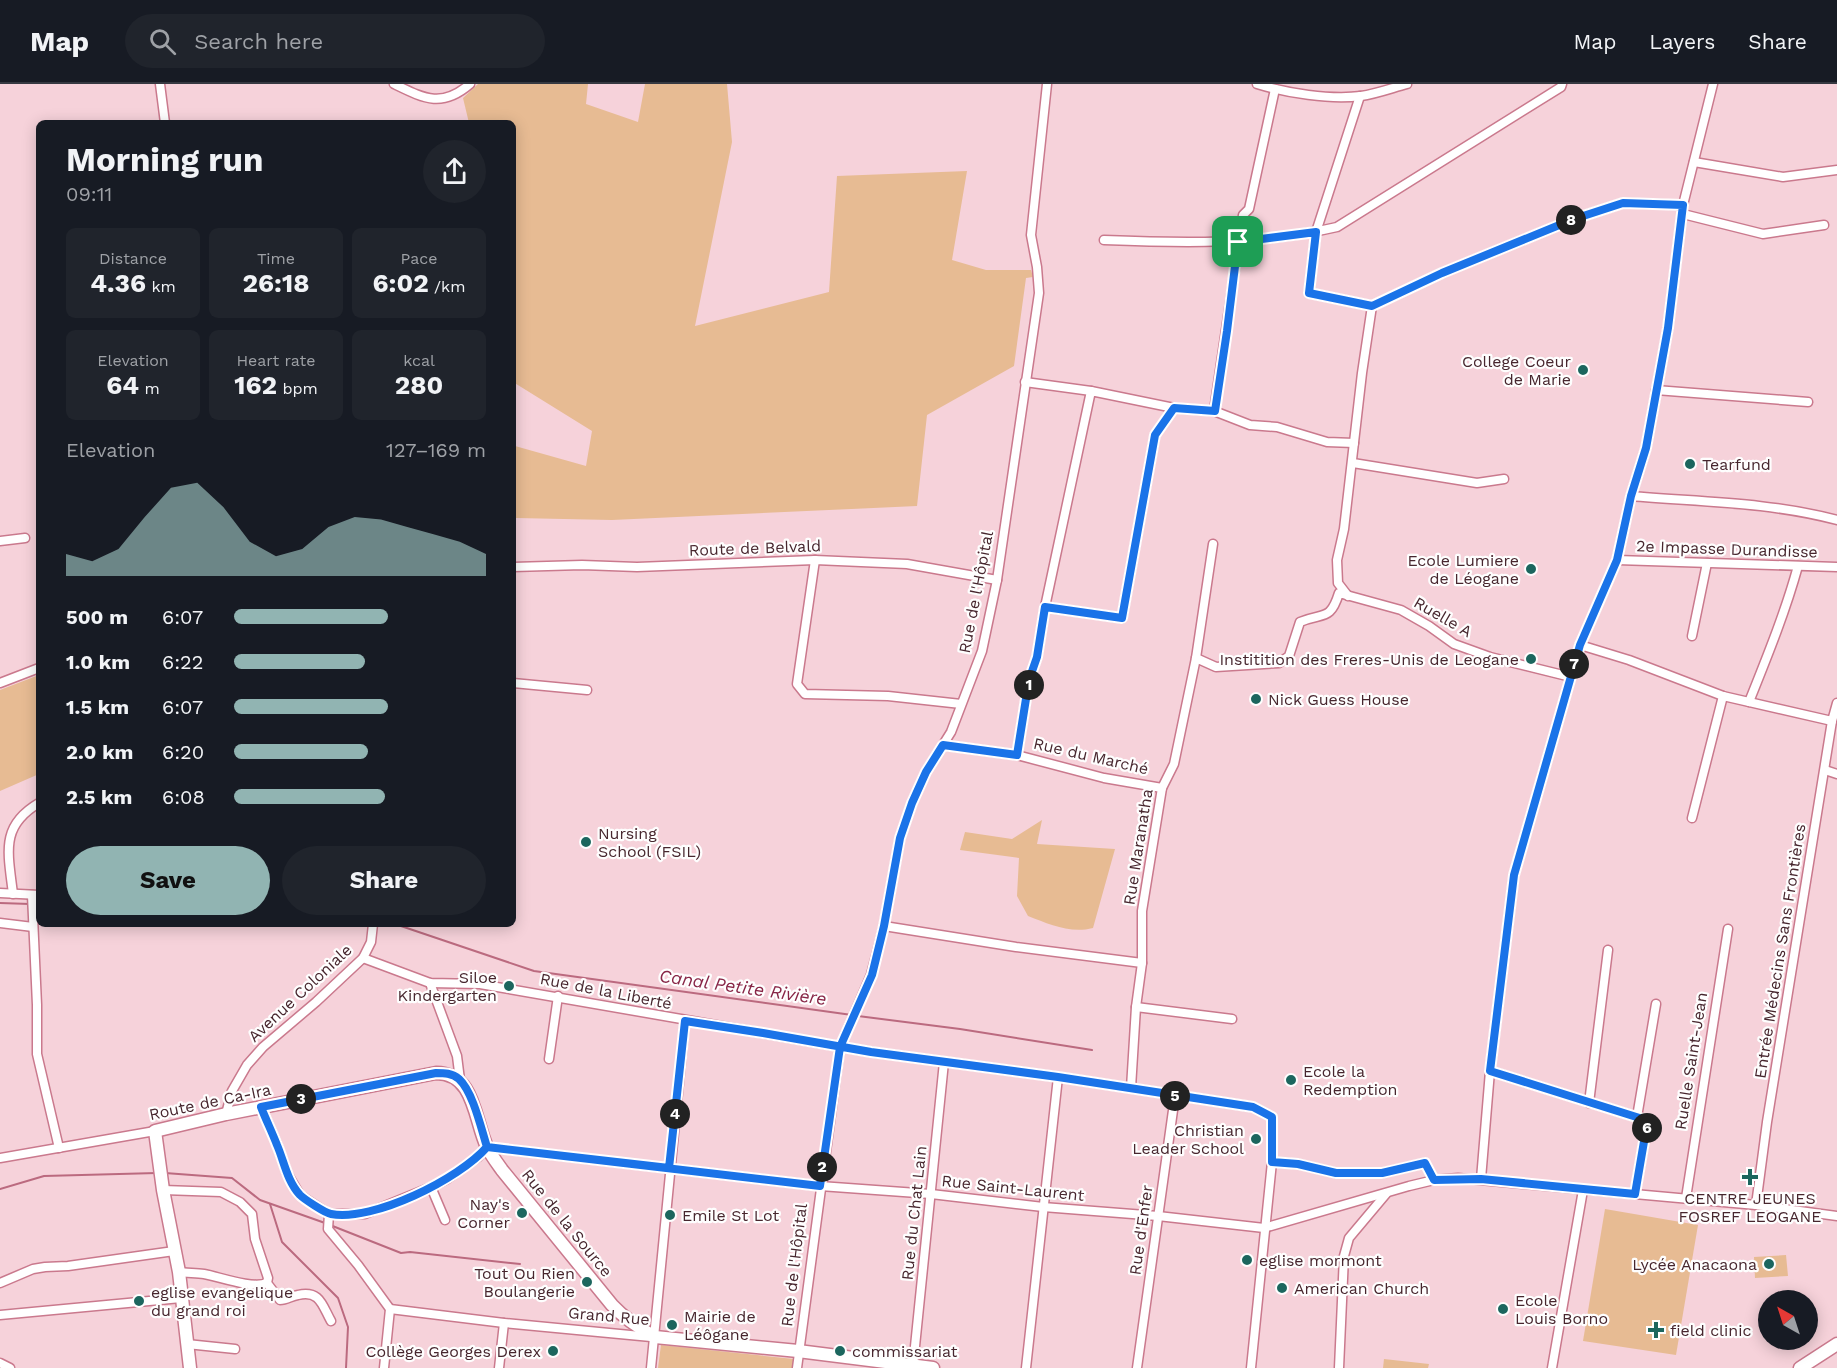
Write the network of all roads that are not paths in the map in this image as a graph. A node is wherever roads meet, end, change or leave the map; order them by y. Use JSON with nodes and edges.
{"nodes":[{"id":1,"x":160,"y":84,"type":"edge"},
{"id":2,"x":394,"y":84,"type":"edge"},
{"id":3,"x":470,"y":84,"type":"edge"},
{"id":4,"x":1047,"y":84,"type":"edge"},
{"id":5,"x":1257,"y":84,"type":"edge"},
{"id":6,"x":1407,"y":84,"type":"edge"},
{"id":7,"x":1562,"y":84,"type":"edge"},
{"id":8,"x":1713,"y":84,"type":"edge"},
{"id":9,"x":1373,"y":88,"type":"edge"},
{"id":10,"x":1275,"y":89,"type":"junction"},
{"id":11,"x":1360,"y":96,"type":"junction"},
{"id":12,"x":165,"y":120,"type":"edge"},
{"id":13,"x":1694,"y":162,"type":"junction"},
{"id":14,"x":1837,"y":170,"type":"edge"},
{"id":15,"x":1683,"y":209,"type":"junction"},
{"id":16,"x":1824,"y":225,"type":"dead end"},
{"id":17,"x":1316,"y":232,"type":"junction"},
{"id":18,"x":1104,"y":240,"type":"dead end"},
{"id":19,"x":1238,"y":242,"type":"junction"},
{"id":20,"x":1372,"y":306,"type":"junction"},
{"id":21,"x":1025,"y":382,"type":"junction"},
{"id":22,"x":1656,"y":390,"type":"junction"},
{"id":23,"x":1091,"y":391,"type":"junction"},
{"id":24,"x":1808,"y":402,"type":"dead end"},
{"id":25,"x":1174,"y":408,"type":"junction"},
{"id":26,"x":1215,"y":411,"type":"junction"},
{"id":27,"x":1354,"y":443,"type":"junction"},
{"id":28,"x":1353,"y":464,"type":"junction"},
{"id":29,"x":1504,"y":479,"type":"dead end"},
{"id":30,"x":1631,"y":496,"type":"junction"},
{"id":31,"x":1837,"y":520,"type":"edge"},
{"id":32,"x":25,"y":538,"type":"dead end"},
{"id":33,"x":0,"y":541,"type":"edge"},
{"id":34,"x":1213,"y":544,"type":"dead end"},
{"id":35,"x":815,"y":560,"type":"junction"},
{"id":36,"x":1617,"y":560,"type":"junction"},
{"id":37,"x":1707,"y":563,"type":"junction"},
{"id":38,"x":516,"y":567,"type":"edge"},
{"id":39,"x":1798,"y":567,"type":"junction"},
{"id":40,"x":1837,"y":567,"type":"edge"},
{"id":41,"x":997,"y":580,"type":"junction"},
{"id":42,"x":1348,"y":596,"type":"junction"},
{"id":43,"x":1045,"y":607,"type":"junction"},
{"id":44,"x":1692,"y":636,"type":"dead end"},
{"id":45,"x":1580,"y":645,"type":"junction"},
{"id":46,"x":1196,"y":658,"type":"junction"},
{"id":47,"x":36,"y":669,"type":"edge"},
{"id":48,"x":1571,"y":677,"type":"junction"},
{"id":49,"x":0,"y":683,"type":"edge"},
{"id":50,"x":516,"y":683,"type":"edge"},
{"id":51,"x":587,"y":690,"type":"dead end"},
{"id":52,"x":1723,"y":696,"type":"junction"},
{"id":53,"x":1749,"y":702,"type":"junction"},
{"id":54,"x":1837,"y":703,"type":"edge"},
{"id":55,"x":961,"y":704,"type":"junction"},
{"id":56,"x":1832,"y":721,"type":"junction"},
{"id":57,"x":943,"y":745,"type":"junction"},
{"id":58,"x":1017,"y":755,"type":"junction"},
{"id":59,"x":1825,"y":770,"type":"junction"},
{"id":60,"x":1837,"y":774,"type":"edge"},
{"id":61,"x":1162,"y":788,"type":"junction"},
{"id":62,"x":36,"y":805,"type":"edge"},
{"id":63,"x":1692,"y":818,"type":"dead end"},
{"id":64,"x":0,"y":893,"type":"edge"},
{"id":65,"x":13,"y":894,"type":"junction"},
{"id":66,"x":36,"y":895,"type":"edge"},
{"id":67,"x":0,"y":923,"type":"edge"},
{"id":68,"x":884,"y":926,"type":"junction"},
{"id":69,"x":33,"y":927,"type":"junction"},
{"id":70,"x":373,"y":927,"type":"edge"},
{"id":71,"x":1728,"y":929,"type":"dead end"},
{"id":72,"x":1608,"y":951,"type":"dead end"},
{"id":73,"x":363,"y":958,"type":"junction"},
{"id":74,"x":1142,"y":963,"type":"junction"},
{"id":75,"x":430,"y":983,"type":"junction"},
{"id":76,"x":558,"y":996,"type":"junction"},
{"id":77,"x":1656,"y":1004,"type":"dead end"},
{"id":78,"x":1136,"y":1007,"type":"junction"},
{"id":79,"x":1232,"y":1018,"type":"dead end"},
{"id":80,"x":685,"y":1021,"type":"junction"},
{"id":81,"x":840,"y":1047,"type":"junction"},
{"id":82,"x":549,"y":1059,"type":"dead end"},
{"id":83,"x":944,"y":1062,"type":"junction"},
{"id":84,"x":1490,"y":1071,"type":"junction"},
{"id":85,"x":1058,"y":1077,"type":"junction"},
{"id":86,"x":460,"y":1080,"type":"junction"},
{"id":87,"x":1131,"y":1089,"type":"junction"},
{"id":88,"x":1174,"y":1096,"type":"junction"},
{"id":89,"x":1589,"y":1103,"type":"junction"},
{"id":90,"x":261,"y":1107,"type":"junction"},
{"id":91,"x":226,"y":1114,"type":"junction"},
{"id":92,"x":1637,"y":1117,"type":"junction"},
{"id":93,"x":155,"y":1131,"type":"junction"},
{"id":94,"x":487,"y":1147,"type":"junction"},
{"id":95,"x":59,"y":1148,"type":"junction"},
{"id":96,"x":0,"y":1158,"type":"edge"},
{"id":97,"x":1272,"y":1162,"type":"junction"},
{"id":98,"x":669,"y":1168,"type":"junction"},
{"id":99,"x":1481,"y":1179,"type":"junction"},
{"id":100,"x":1434,"y":1180,"type":"junction"},
{"id":101,"x":820,"y":1186,"type":"junction"},
{"id":102,"x":431,"y":1187,"type":"junction"},
{"id":103,"x":163,"y":1190,"type":"junction"},
{"id":104,"x":1583,"y":1190,"type":"junction"},
{"id":105,"x":1386,"y":1193,"type":"junction"},
{"id":106,"x":931,"y":1194,"type":"junction"},
{"id":107,"x":1635,"y":1194,"type":"junction"},
{"id":108,"x":1686,"y":1198,"type":"junction"},
{"id":109,"x":1756,"y":1205,"type":"junction"},
{"id":110,"x":1043,"y":1208,"type":"junction"},
{"id":111,"x":329,"y":1214,"type":"junction"},
{"id":112,"x":1158,"y":1216,"type":"junction"},
{"id":113,"x":1837,"y":1216,"type":"edge"},
{"id":114,"x":445,"y":1220,"type":"dead end"},
{"id":115,"x":1264,"y":1228,"type":"junction"},
{"id":116,"x":174,"y":1251,"type":"junction"},
{"id":117,"x":179,"y":1272,"type":"junction"},
{"id":118,"x":0,"y":1283,"type":"edge"},
{"id":119,"x":267,"y":1283,"type":"junction"},
{"id":120,"x":181,"y":1298,"type":"junction"},
{"id":121,"x":390,"y":1309,"type":"junction"},
{"id":122,"x":0,"y":1315,"type":"edge"},
{"id":123,"x":331,"y":1321,"type":"dead end"},
{"id":124,"x":504,"y":1323,"type":"junction"},
{"id":125,"x":655,"y":1337,"type":"junction"},
{"id":126,"x":188,"y":1344,"type":"junction"},
{"id":127,"x":1837,"y":1344,"type":"edge"},
{"id":128,"x":235,"y":1349,"type":"dead end"},
{"id":129,"x":798,"y":1351,"type":"junction"},
{"id":130,"x":0,"y":1363,"type":"edge"},
{"id":131,"x":913,"y":1366,"type":"junction"},
{"id":132,"x":10,"y":1368,"type":"edge"},
{"id":133,"x":190,"y":1368,"type":"edge"},
{"id":134,"x":384,"y":1368,"type":"edge"},
{"id":135,"x":499,"y":1368,"type":"edge"},
{"id":136,"x":651,"y":1368,"type":"edge"},
{"id":137,"x":797,"y":1368,"type":"edge"},
{"id":138,"x":933,"y":1368,"type":"edge"},
{"id":139,"x":1026,"y":1368,"type":"edge"},
{"id":140,"x":1137,"y":1368,"type":"edge"},
{"id":141,"x":1251,"y":1368,"type":"edge"},
{"id":142,"x":1339,"y":1368,"type":"edge"},
{"id":143,"x":1552,"y":1368,"type":"edge"},
{"id":144,"x":1800,"y":1368,"type":"edge"}],
"edges":[{"from":1,"to":12,"type":"street"},
{"from":2,"to":3,"type":"street"},
{"from":4,"to":21,"type":"street","name":"Rue de l'Hôpital"},
{"from":5,"to":10,"type":"street"},
{"from":6,"to":9,"type":"street"},
{"from":7,"to":17,"type":"street"},
{"from":8,"to":13,"type":"street"},
{"from":9,"to":11,"type":"street"},
{"from":10,"to":11,"type":"street"},
{"from":10,"to":19,"type":"street"},
{"from":11,"to":17,"type":"street"},
{"from":13,"to":14,"type":"street"},
{"from":13,"to":15,"type":"street"},
{"from":15,"to":16,"type":"street"},
{"from":15,"to":20,"type":"street"},
{"from":15,"to":22,"type":"street"},
{"from":17,"to":19,"type":"street"},
{"from":17,"to":20,"type":"street"},
{"from":18,"to":19,"type":"street"},
{"from":19,"to":26,"type":"street"},
{"from":20,"to":27,"type":"street"},
{"from":21,"to":23,"type":"street"},
{"from":21,"to":41,"type":"street","name":"Rue de l'Hôpital"},
{"from":22,"to":24,"type":"street"},
{"from":22,"to":30,"type":"street"},
{"from":23,"to":25,"type":"street"},
{"from":23,"to":43,"type":"street"},
{"from":25,"to":26,"type":"street"},
{"from":25,"to":43,"type":"street"},
{"from":26,"to":27,"type":"street"},
{"from":27,"to":28,"type":"street"},
{"from":28,"to":29,"type":"street"},
{"from":28,"to":42,"type":"street"},
{"from":30,"to":31,"type":"street"},
{"from":30,"to":36,"type":"street"},
{"from":32,"to":33,"type":"street"},
{"from":34,"to":46,"type":"street","name":"Rue Maranatha"},
{"from":35,"to":38,"type":"street","name":"Route de Belvald"},
{"from":35,"to":41,"type":"street","name":"Route de Belvald"},
{"from":35,"to":55,"type":"street"},
{"from":36,"to":37,"type":"street","name":"2e Impasse Durandisse"},
{"from":36,"to":45,"type":"street"},
{"from":37,"to":39,"type":"street","name":"2e Impasse Durandisse"},
{"from":37,"to":44,"type":"street"},
{"from":39,"to":40,"type":"street","name":"2e Impasse Durandisse"},
{"from":39,"to":53,"type":"street"},
{"from":41,"to":55,"type":"street","name":"Rue de l'Hôpital"},
{"from":42,"to":46,"type":"street"},
{"from":42,"to":48,"type":"street","name":"Ruelle A"},
{"from":43,"to":58,"type":"street"},
{"from":45,"to":48,"type":"street"},
{"from":45,"to":52,"type":"street"},
{"from":46,"to":61,"type":"street","name":"Rue Maranatha"},
{"from":47,"to":49,"type":"street"},
{"from":48,"to":84,"type":"street"},
{"from":50,"to":51,"type":"street"},
{"from":52,"to":53,"type":"street"},
{"from":52,"to":63,"type":"street"},
{"from":53,"to":56,"type":"street"},
{"from":54,"to":56,"type":"street","name":"Entrée Médecins Sans Frontières"},
{"from":55,"to":57,"type":"street","name":"Rue de l'Hôpital"},
{"from":56,"to":59,"type":"street","name":"Entrée Médecins Sans Frontières"},
{"from":57,"to":58,"type":"street","name":"Rue du Marché"},
{"from":57,"to":68,"type":"street","name":"Rue de l'Hôpital"},
{"from":58,"to":61,"type":"street","name":"Rue du Marché"},
{"from":59,"to":60,"type":"street"},
{"from":59,"to":109,"type":"street","name":"Entrée Médecins Sans Frontières"},
{"from":61,"to":74,"type":"street","name":"Rue Maranatha"},
{"from":62,"to":65,"type":"street"},
{"from":64,"to":65,"type":"street"},
{"from":65,"to":66,"type":"street"},
{"from":66,"to":69,"type":"street"},
{"from":67,"to":69,"type":"street"},
{"from":68,"to":74,"type":"street"},
{"from":68,"to":81,"type":"street","name":"Rue de l'Hôpital"},
{"from":69,"to":95,"type":"street"},
{"from":70,"to":73,"type":"street","name":"Avenue Coloniale"},
{"from":71,"to":108,"type":"street","name":"Ruelle Saint-Jean"},
{"from":72,"to":89,"type":"street"},
{"from":73,"to":75,"type":"street","name":"Rue de la Liberté"},
{"from":73,"to":91,"type":"street","name":"Avenue Coloniale"},
{"from":74,"to":78,"type":"street","name":"Rue Maranatha"},
{"from":75,"to":76,"type":"street","name":"Rue de la Liberté"},
{"from":75,"to":86,"type":"street"},
{"from":76,"to":80,"type":"street","name":"Rue de la Liberté"},
{"from":76,"to":82,"type":"street"},
{"from":77,"to":92,"type":"street"},
{"from":78,"to":79,"type":"street"},
{"from":78,"to":87,"type":"street","name":"Rue Maranatha"},
{"from":80,"to":81,"type":"street","name":"Rue de la Liberté"},
{"from":80,"to":98,"type":"street"},
{"from":81,"to":83,"type":"street","name":"Rue de la Liberté"},
{"from":81,"to":101,"type":"street","name":"Rue de l'Hôpital"},
{"from":83,"to":85,"type":"street","name":"Rue de la Liberté"},
{"from":83,"to":106,"type":"street","name":"Rue du Chat Lain"},
{"from":84,"to":89,"type":"street"},
{"from":84,"to":99,"type":"street"},
{"from":85,"to":87,"type":"street","name":"Rue de la Liberté"},
{"from":85,"to":110,"type":"street"},
{"from":86,"to":90,"type":"street","name":"Route de Ca-Ira"},
{"from":86,"to":94,"type":"street","name":"Rue de la Source"},
{"from":87,"to":88,"type":"street","name":"Rue de la Liberté"},
{"from":88,"to":97,"type":"street","name":"Rue de la Liberté"},
{"from":88,"to":112,"type":"street","name":"Rue d'Enfer"},
{"from":89,"to":92,"type":"street"},
{"from":90,"to":91,"type":"street","name":"Route de Ca-Ira"},
{"from":90,"to":111,"type":"street"},
{"from":91,"to":93,"type":"street","name":"Route de Ca-Ira"},
{"from":92,"to":107,"type":"street"},
{"from":93,"to":95,"type":"street","name":"Route de Ca-Ira"},
{"from":93,"to":103,"type":"street"},
{"from":94,"to":98,"type":"street","name":"Rue Saint-Laurent"},
{"from":94,"to":102,"type":"street"},
{"from":94,"to":125,"type":"street","name":"Rue de la Source"},
{"from":95,"to":96,"type":"street","name":"Route de Ca-Ira"},
{"from":97,"to":100,"type":"street"},
{"from":97,"to":115,"type":"street"},
{"from":98,"to":101,"type":"street","name":"Rue Saint-Laurent"},
{"from":98,"to":125,"type":"street"},
{"from":99,"to":100,"type":"street","name":"Rue Saint-Laurent"},
{"from":99,"to":104,"type":"street","name":"Rue Saint-Laurent"},
{"from":100,"to":105,"type":"street","name":"Rue Saint-Laurent"},
{"from":101,"to":106,"type":"street","name":"Rue Saint-Laurent"},
{"from":101,"to":129,"type":"street","name":"Rue de l'Hôpital"},
{"from":102,"to":111,"type":"street"},
{"from":102,"to":114,"type":"street"},
{"from":103,"to":116,"type":"street"},
{"from":103,"to":119,"type":"street"},
{"from":104,"to":107,"type":"street","name":"Rue Saint-Laurent"},
{"from":104,"to":143,"type":"street"},
{"from":105,"to":115,"type":"street","name":"Rue Saint-Laurent"},
{"from":105,"to":142,"type":"street"},
{"from":106,"to":110,"type":"street","name":"Rue Saint-Laurent"},
{"from":106,"to":131,"type":"street","name":"Rue du Chat Lain"},
{"from":107,"to":108,"type":"street","name":"Rue Saint-Laurent"},
{"from":108,"to":109,"type":"street","name":"Rue Saint-Laurent"},
{"from":109,"to":113,"type":"street","name":"Rue Saint-Laurent"},
{"from":110,"to":112,"type":"street","name":"Rue Saint-Laurent"},
{"from":110,"to":139,"type":"street"},
{"from":111,"to":121,"type":"street"},
{"from":112,"to":115,"type":"street","name":"Rue Saint-Laurent"},
{"from":112,"to":140,"type":"street","name":"Rue d'Enfer"},
{"from":115,"to":141,"type":"street"},
{"from":116,"to":117,"type":"street"},
{"from":116,"to":118,"type":"street"},
{"from":117,"to":119,"type":"street"},
{"from":117,"to":120,"type":"street"},
{"from":119,"to":123,"type":"street"},
{"from":120,"to":122,"type":"street"},
{"from":120,"to":126,"type":"street"},
{"from":121,"to":124,"type":"street","name":"Grand Rue"},
{"from":121,"to":134,"type":"street"},
{"from":124,"to":125,"type":"street","name":"Grand Rue"},
{"from":124,"to":135,"type":"street"},
{"from":125,"to":129,"type":"street","name":"Grand Rue"},
{"from":125,"to":136,"type":"street"},
{"from":126,"to":128,"type":"street"},
{"from":126,"to":133,"type":"street"},
{"from":127,"to":144,"type":"street"},
{"from":129,"to":131,"type":"street","name":"Grand Rue"},
{"from":129,"to":137,"type":"street","name":"Rue de l'Hôpital"},
{"from":130,"to":132,"type":"street"},
{"from":131,"to":138,"type":"street","name":"Grand Rue"}]}
